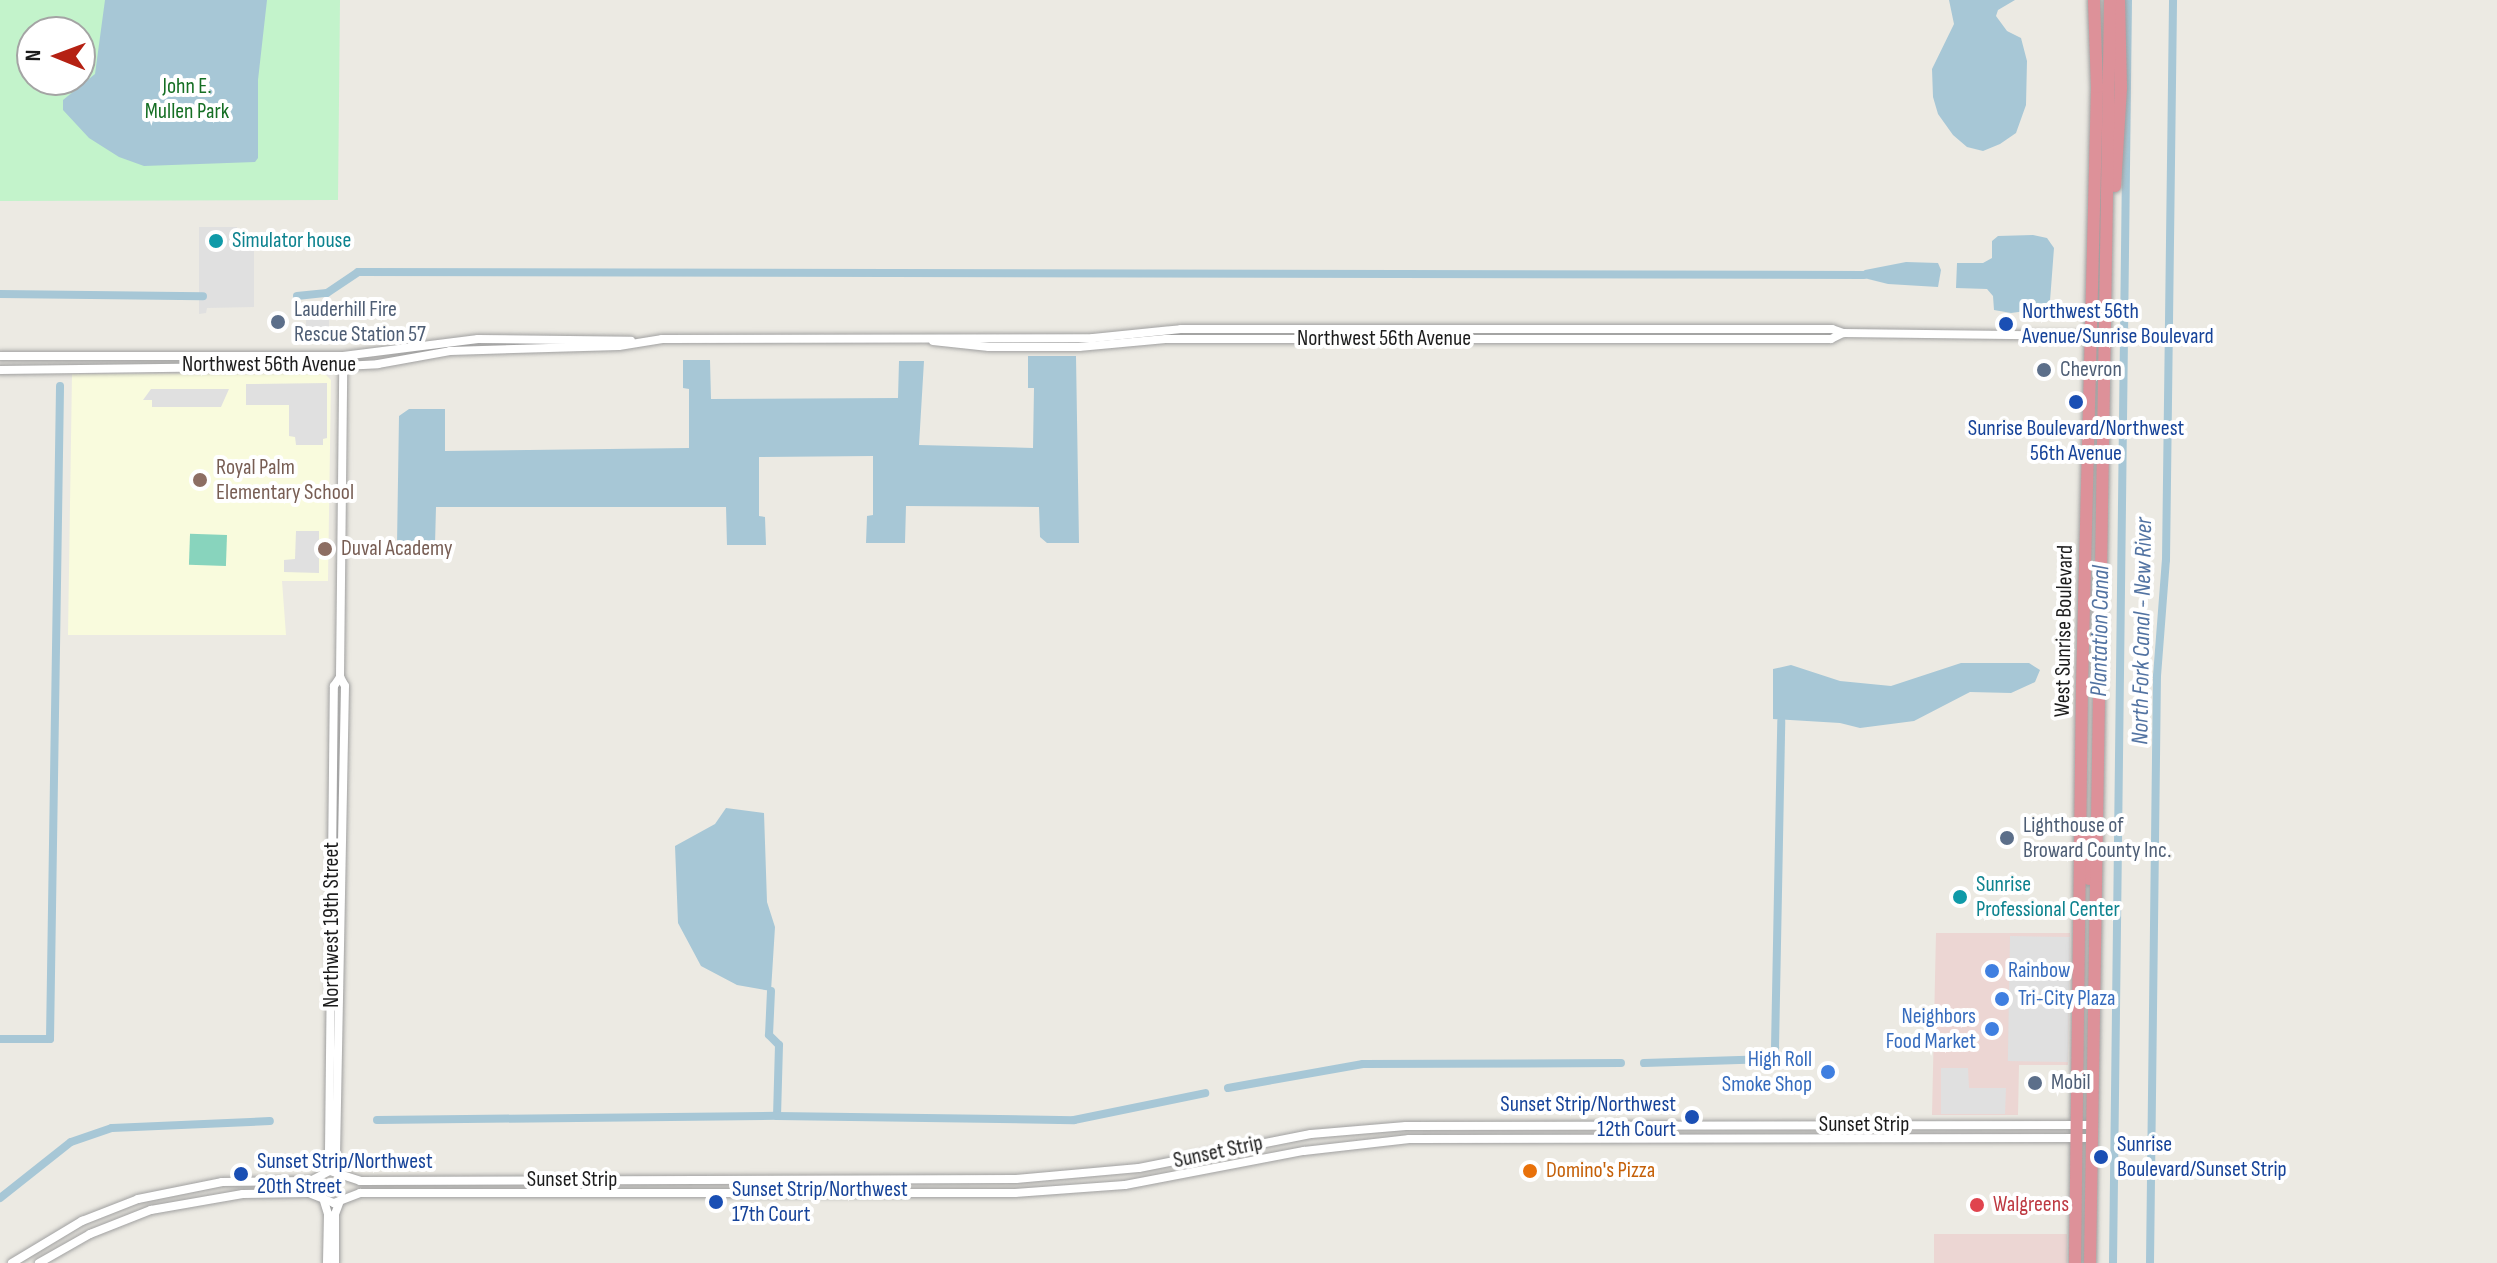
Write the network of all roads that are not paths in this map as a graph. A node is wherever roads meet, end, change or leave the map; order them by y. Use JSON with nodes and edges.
{"nodes":[{"id":1,"x":2094,"y":0,"type":"edge"},
{"id":2,"x":2110,"y":0,"type":"edge"},
{"id":3,"x":2119,"y":0,"type":"edge"},
{"id":4,"x":2109,"y":208,"type":"junction"},
{"id":5,"x":2088,"y":336,"type":"junction"},
{"id":6,"x":2103,"y":337,"type":"junction"},
{"id":7,"x":632,"y":341,"type":"junction"},
{"id":8,"x":0,"y":356,"type":"edge"},
{"id":9,"x":343,"y":366,"type":"junction"},
{"id":10,"x":0,"y":370,"type":"edge"},
{"id":11,"x":2086,"y":548,"type":"junction"},
{"id":12,"x":2102,"y":602,"type":"junction"},
{"id":13,"x":340,"y":677,"type":"junction"},
{"id":14,"x":2082,"y":685,"type":"junction"},
{"id":15,"x":2099,"y":765,"type":"junction"},
{"id":16,"x":2082,"y":767,"type":"junction"},
{"id":17,"x":2097,"y":921,"type":"junction"},
{"id":18,"x":2076,"y":1131,"type":"junction"},
{"id":19,"x":2092,"y":1131,"type":"junction"},
{"id":20,"x":1159,"y":1164,"type":"junction"},
{"id":21,"x":321,"y":1176,"type":"junction"},
{"id":22,"x":342,"y":1176,"type":"junction"},
{"id":23,"x":1162,"y":1179,"type":"junction"},
{"id":24,"x":343,"y":1198,"type":"junction"},
{"id":25,"x":322,"y":1199,"type":"junction"},
{"id":26,"x":12,"y":1263,"type":"edge"},
{"id":27,"x":39,"y":1263,"type":"edge"},
{"id":28,"x":327,"y":1263,"type":"edge"},
{"id":29,"x":335,"y":1263,"type":"edge"},
{"id":30,"x":2075,"y":1263,"type":"edge"},
{"id":31,"x":2090,"y":1263,"type":"edge"}],
"edges":[{"from":1,"to":5,"type":"highway","name":"West Sunrise Boulevard"},
{"from":2,"to":4,"type":"highway","name":"West Sunrise Boulevard"},
{"from":3,"to":4,"type":"highway"},
{"from":4,"to":6,"type":"highway","name":"West Sunrise Boulevard"},
{"from":5,"to":6,"type":"street","name":"Northwest 56th Avenue"},
{"from":5,"to":7,"type":"street","name":"Northwest 56th Avenue"},
{"from":5,"to":11,"type":"highway","name":"West Sunrise Boulevard"},
{"from":6,"to":12,"type":"highway","name":"West Sunrise Boulevard"},
{"from":7,"to":8,"type":"street","name":"Northwest 56th Avenue"},
{"from":7,"to":9,"type":"street","name":"Northwest 56th Avenue"},
{"from":9,"to":10,"type":"street","name":"Northwest 56th Avenue"},
{"from":9,"to":13,"type":"street","name":"Northwest 19th Street"},
{"from":11,"to":12,"type":"highway"},
{"from":11,"to":14,"type":"highway","name":"West Sunrise Boulevard"},
{"from":12,"to":15,"type":"highway","name":"West Sunrise Boulevard"},
{"from":13,"to":21,"type":"street","name":"Northwest 19th Street"},
{"from":13,"to":22,"type":"street","name":"Northwest 19th Street"},
{"from":14,"to":15,"type":"highway"},
{"from":14,"to":16,"type":"highway","name":"West Sunrise Boulevard"},
{"from":15,"to":17,"type":"highway","name":"West Sunrise Boulevard"},
{"from":16,"to":17,"type":"highway"},
{"from":16,"to":18,"type":"highway","name":"West Sunrise Boulevard"},
{"from":17,"to":19,"type":"highway","name":"West Sunrise Boulevard"},
{"from":18,"to":19,"type":"street","name":"Sunset Strip"},
{"from":18,"to":20,"type":"street","name":"Sunset Strip"},
{"from":18,"to":23,"type":"street","name":"Sunset Strip"},
{"from":18,"to":30,"type":"highway","name":"West Sunrise Boulevard"},
{"from":19,"to":31,"type":"highway","name":"West Sunrise Boulevard"},
{"from":20,"to":22,"type":"street","name":"Sunset Strip"},
{"from":20,"to":23,"type":"street"},
{"from":21,"to":22,"type":"street"},
{"from":21,"to":25,"type":"street"},
{"from":21,"to":26,"type":"street"},
{"from":22,"to":24,"type":"street"},
{"from":23,"to":24,"type":"street","name":"Sunset Strip"},
{"from":24,"to":25,"type":"street"},
{"from":24,"to":29,"type":"street"},
{"from":25,"to":27,"type":"street"},
{"from":25,"to":28,"type":"street"}]}
